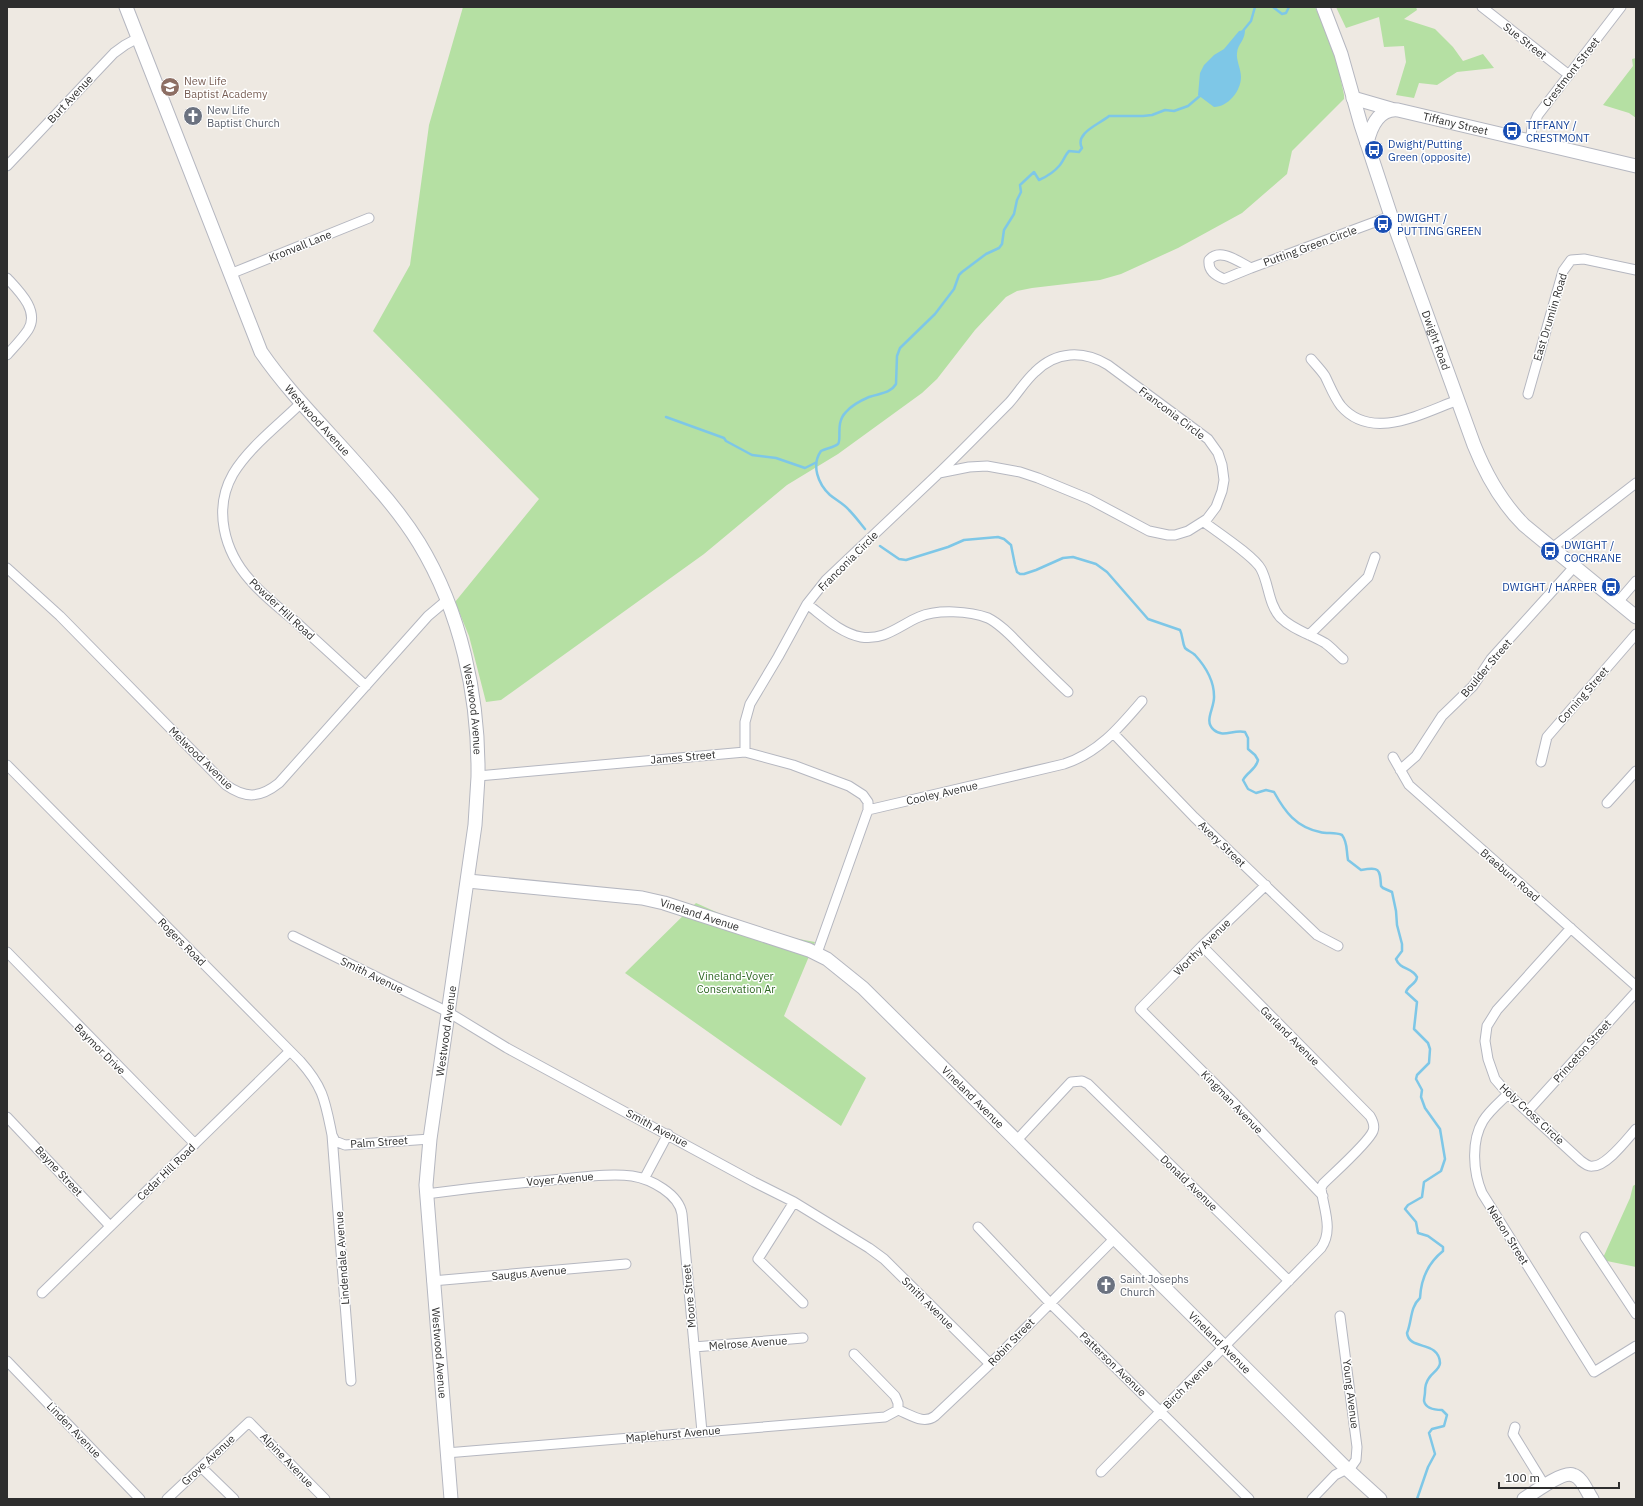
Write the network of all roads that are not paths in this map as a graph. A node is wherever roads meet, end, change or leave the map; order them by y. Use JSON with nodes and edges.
{"nodes":[{"id":1,"x":126,"y":7,"type":"edge"},
{"id":2,"x":1324,"y":7,"type":"edge"},
{"id":3,"x":1482,"y":7,"type":"edge"},
{"id":4,"x":1621,"y":7,"type":"edge"},
{"id":5,"x":138,"y":38,"type":"junction"},
{"id":6,"x":1569,"y":75,"type":"junction"},
{"id":7,"x":1353,"y":98,"type":"junction"},
{"id":8,"x":1391,"y":110,"type":"junction"},
{"id":9,"x":1530,"y":142,"type":"junction"},
{"id":10,"x":1367,"y":143,"type":"junction"},
{"id":11,"x":7,"y":166,"type":"edge"},
{"id":12,"x":1636,"y":166,"type":"edge"},
{"id":13,"x":1391,"y":216,"type":"junction"},
{"id":14,"x":369,"y":218,"type":"dead end"},
{"id":15,"x":1251,"y":268,"type":"dead end"},
{"id":16,"x":1636,"y":270,"type":"edge"},
{"id":17,"x":230,"y":274,"type":"junction"},
{"id":18,"x":7,"y":278,"type":"edge"},
{"id":19,"x":7,"y":354,"type":"edge"},
{"id":20,"x":1311,"y":359,"type":"dead end"},
{"id":21,"x":1528,"y":394,"type":"dead end"},
{"id":22,"x":1458,"y":400,"type":"junction"},
{"id":23,"x":302,"y":402,"type":"junction"},
{"id":24,"x":939,"y":472,"type":"junction"},
{"id":25,"x":1636,"y":483,"type":"edge"},
{"id":26,"x":1204,"y":522,"type":"junction"},
{"id":27,"x":1552,"y":548,"type":"junction"},
{"id":28,"x":1375,"y":557,"type":"dead end"},
{"id":29,"x":1574,"y":567,"type":"junction"},
{"id":30,"x":7,"y":568,"type":"edge"},
{"id":31,"x":1636,"y":582,"type":"edge"},
{"id":32,"x":448,"y":600,"type":"junction"},
{"id":33,"x":1618,"y":602,"type":"junction"},
{"id":34,"x":807,"y":604,"type":"junction"},
{"id":35,"x":1636,"y":617,"type":"edge"},
{"id":36,"x":1636,"y":634,"type":"edge"},
{"id":37,"x":1309,"y":635,"type":"junction"},
{"id":38,"x":1343,"y":659,"type":"dead end"},
{"id":39,"x":366,"y":686,"type":"junction"},
{"id":40,"x":1068,"y":692,"type":"dead end"},
{"id":41,"x":1142,"y":701,"type":"dead end"},
{"id":42,"x":1114,"y":734,"type":"junction"},
{"id":43,"x":745,"y":752,"type":"junction"},
{"id":44,"x":1393,"y":757,"type":"dead end"},
{"id":45,"x":1541,"y":762,"type":"dead end"},
{"id":46,"x":7,"y":765,"type":"edge"},
{"id":47,"x":1400,"y":770,"type":"junction"},
{"id":48,"x":1636,"y":771,"type":"edge"},
{"id":49,"x":478,"y":776,"type":"junction"},
{"id":50,"x":1608,"y":803,"type":"dead end"},
{"id":51,"x":868,"y":810,"type":"junction"},
{"id":52,"x":468,"y":881,"type":"junction"},
{"id":53,"x":1266,"y":885,"type":"junction"},
{"id":54,"x":1571,"y":928,"type":"junction"},
{"id":55,"x":294,"y":936,"type":"dead end"},
{"id":56,"x":1202,"y":946,"type":"junction"},
{"id":57,"x":1338,"y":946,"type":"dead end"},
{"id":58,"x":7,"y":952,"type":"edge"},
{"id":59,"x":817,"y":954,"type":"junction"},
{"id":60,"x":1636,"y":986,"type":"edge"},
{"id":61,"x":1636,"y":992,"type":"edge"},
{"id":62,"x":1140,"y":1009,"type":"joint"},
{"id":63,"x":448,"y":1012,"type":"junction"},
{"id":64,"x":290,"y":1051,"type":"junction"},
{"id":65,"x":1508,"y":1094,"type":"junction"},
{"id":66,"x":1528,"y":1111,"type":"junction"},
{"id":67,"x":7,"y":1116,"type":"edge"},
{"id":68,"x":1636,"y":1129,"type":"edge"},
{"id":69,"x":668,"y":1134,"type":"junction"},
{"id":70,"x":332,"y":1135,"type":"junction"},
{"id":71,"x":430,"y":1139,"type":"junction"},
{"id":72,"x":1017,"y":1140,"type":"junction"},
{"id":73,"x":195,"y":1144,"type":"junction"},
{"id":74,"x":644,"y":1179,"type":"junction"},
{"id":75,"x":426,"y":1194,"type":"junction"},
{"id":76,"x":1322,"y":1196,"type":"junction"},
{"id":77,"x":794,"y":1202,"type":"junction"},
{"id":78,"x":110,"y":1226,"type":"junction"},
{"id":79,"x":978,"y":1227,"type":"dead end"},
{"id":80,"x":1585,"y":1237,"type":"dead end"},
{"id":81,"x":1114,"y":1238,"type":"junction"},
{"id":82,"x":626,"y":1264,"type":"dead end"},
{"id":83,"x":432,"y":1281,"type":"junction"},
{"id":84,"x":1289,"y":1281,"type":"junction"},
{"id":85,"x":42,"y":1293,"type":"dead end"},
{"id":86,"x":1050,"y":1303,"type":"junction"},
{"id":87,"x":803,"y":1304,"type":"dead end"},
{"id":88,"x":1636,"y":1314,"type":"edge"},
{"id":89,"x":1340,"y":1316,"type":"dead end"},
{"id":90,"x":803,"y":1338,"type":"dead end"},
{"id":91,"x":1636,"y":1346,"type":"edge"},
{"id":92,"x":694,"y":1347,"type":"junction"},
{"id":93,"x":1225,"y":1347,"type":"junction"},
{"id":94,"x":854,"y":1354,"type":"dead end"},
{"id":95,"x":7,"y":1361,"type":"edge"},
{"id":96,"x":990,"y":1364,"type":"junction"},
{"id":97,"x":351,"y":1381,"type":"dead end"},
{"id":98,"x":898,"y":1410,"type":"junction"},
{"id":99,"x":1160,"y":1411,"type":"junction"},
{"id":100,"x":249,"y":1422,"type":"joint"},
{"id":101,"x":1515,"y":1427,"type":"dead end"},
{"id":102,"x":702,"y":1432,"type":"junction"},
{"id":103,"x":446,"y":1453,"type":"junction"},
{"id":104,"x":201,"y":1467,"type":"junction"},
{"id":105,"x":1348,"y":1470,"type":"junction"},
{"id":106,"x":1101,"y":1472,"type":"dead end"},
{"id":107,"x":1545,"y":1486,"type":"junction"},
{"id":108,"x":140,"y":1499,"type":"edge"},
{"id":109,"x":167,"y":1499,"type":"edge"},
{"id":110,"x":234,"y":1499,"type":"edge"},
{"id":111,"x":325,"y":1499,"type":"edge"},
{"id":112,"x":451,"y":1499,"type":"edge"},
{"id":113,"x":1249,"y":1499,"type":"edge"},
{"id":114,"x":1312,"y":1499,"type":"edge"},
{"id":115,"x":1380,"y":1499,"type":"edge"},
{"id":116,"x":1524,"y":1499,"type":"edge"},
{"id":117,"x":1592,"y":1499,"type":"edge"}],
"edges":[{"from":1,"to":5,"type":"street","name":"Westwood Avenue"},
{"from":2,"to":7,"type":"street","name":"Dwight Road"},
{"from":3,"to":6,"type":"street","name":"Sue Street"},
{"from":4,"to":6,"type":"street","name":"Crestmont Street"},
{"from":5,"to":11,"type":"street","name":"Burt Avenue"},
{"from":5,"to":17,"type":"street","name":"Westwood Avenue"},
{"from":6,"to":9,"type":"street","name":"Crestmont Street"},
{"from":7,"to":8,"type":"street","name":"Tiffany Street"},
{"from":7,"to":10,"type":"street","name":"Dwight Road"},
{"from":8,"to":9,"type":"street","name":"Tiffany Street"},
{"from":8,"to":10,"type":"street"},
{"from":9,"to":12,"type":"street","name":"Tiffany Street"},
{"from":10,"to":13,"type":"street","name":"Dwight Road"},
{"from":13,"to":15,"type":"street","name":"Putting Green Circle"},
{"from":13,"to":22,"type":"street","name":"Dwight Road"},
{"from":14,"to":17,"type":"street","name":"Kronvall Lane"},
{"from":16,"to":21,"type":"street","name":"East Drumlin Road"},
{"from":17,"to":23,"type":"street","name":"Westwood Avenue"},
{"from":18,"to":19,"type":"street"},
{"from":20,"to":22,"type":"street"},
{"from":22,"to":27,"type":"street","name":"Dwight Road"},
{"from":23,"to":32,"type":"street","name":"Westwood Avenue"},
{"from":23,"to":39,"type":"street","name":"Powder Hill Road"},
{"from":24,"to":26,"type":"street","name":"Franconia Circle"},
{"from":24,"to":26,"type":"street","name":"Franconia Circle"},
{"from":24,"to":34,"type":"street","name":"Franconia Circle"},
{"from":25,"to":27,"type":"street"},
{"from":26,"to":37,"type":"street"},
{"from":27,"to":29,"type":"street","name":"Dwight Road"},
{"from":28,"to":37,"type":"street"},
{"from":29,"to":33,"type":"street","name":"Dwight Road"},
{"from":29,"to":47,"type":"street","name":"Boulder Street"},
{"from":30,"to":39,"type":"street","name":"Melwood Avenue"},
{"from":31,"to":33,"type":"street"},
{"from":32,"to":39,"type":"street","name":"Melwood Avenue"},
{"from":32,"to":49,"type":"street","name":"Westwood Avenue"},
{"from":33,"to":35,"type":"street","name":"Dwight Road"},
{"from":34,"to":40,"type":"street"},
{"from":34,"to":43,"type":"street","name":"Franconia Circle"},
{"from":36,"to":45,"type":"street","name":"Corning Street"},
{"from":37,"to":38,"type":"street"},
{"from":41,"to":42,"type":"street","name":"Cooley Avenue"},
{"from":42,"to":51,"type":"street","name":"Cooley Avenue"},
{"from":42,"to":53,"type":"street","name":"Avery Street"},
{"from":43,"to":49,"type":"street","name":"James Street"},
{"from":43,"to":51,"type":"street","name":"James Street"},
{"from":44,"to":47,"type":"street","name":"Braeburn Road"},
{"from":46,"to":64,"type":"street","name":"Rogers Road"},
{"from":47,"to":54,"type":"street","name":"Braeburn Road"},
{"from":48,"to":50,"type":"street"},
{"from":49,"to":52,"type":"street","name":"Westwood Avenue"},
{"from":51,"to":59,"type":"street"},
{"from":52,"to":59,"type":"street","name":"Vineland Avenue"},
{"from":52,"to":63,"type":"street","name":"Westwood Avenue"},
{"from":53,"to":56,"type":"street","name":"Worthy Avenue"},
{"from":53,"to":57,"type":"street","name":"Avery Street"},
{"from":54,"to":60,"type":"street","name":"Braeburn Road"},
{"from":54,"to":65,"type":"street","name":"Holy Cross Circle"},
{"from":55,"to":63,"type":"street","name":"Smith Avenue"},
{"from":56,"to":62,"type":"street","name":"Worthy Avenue"},
{"from":56,"to":76,"type":"street","name":"Garland Avenue"},
{"from":58,"to":73,"type":"street","name":"Baymor Drive"},
{"from":59,"to":72,"type":"street","name":"Vineland Avenue"},
{"from":61,"to":66,"type":"street","name":"Princeton Street"},
{"from":62,"to":76,"type":"street","name":"Kingman Avenue"},
{"from":63,"to":69,"type":"street","name":"Smith Avenue"},
{"from":63,"to":71,"type":"street","name":"Westwood Avenue"},
{"from":64,"to":70,"type":"street","name":"Rogers Road"},
{"from":64,"to":73,"type":"street","name":"Cedar Hill Road"},
{"from":65,"to":66,"type":"street","name":"Holy Cross Circle"},
{"from":65,"to":91,"type":"street","name":"Nelson Street"},
{"from":66,"to":68,"type":"street","name":"Holy Cross Circle"},
{"from":67,"to":78,"type":"street","name":"Bayne Street"},
{"from":69,"to":74,"type":"street"},
{"from":69,"to":77,"type":"street","name":"Smith Avenue"},
{"from":70,"to":71,"type":"street","name":"Palm Street"},
{"from":70,"to":97,"type":"street","name":"Lindendale Avenue"},
{"from":71,"to":75,"type":"street","name":"Westwood Avenue"},
{"from":72,"to":81,"type":"street","name":"Vineland Avenue"},
{"from":72,"to":84,"type":"street","name":"Donald Avenue"},
{"from":73,"to":78,"type":"street","name":"Cedar Hill Road"},
{"from":74,"to":75,"type":"street","name":"Voyer Avenue"},
{"from":74,"to":92,"type":"street","name":"Moore Street"},
{"from":75,"to":83,"type":"street","name":"Westwood Avenue"},
{"from":76,"to":84,"type":"street","name":"Birch Avenue"},
{"from":77,"to":87,"type":"street"},
{"from":77,"to":96,"type":"street","name":"Smith Avenue"},
{"from":78,"to":85,"type":"street","name":"Cedar Hill Road"},
{"from":79,"to":86,"type":"street","name":"Patterson Avenue"},
{"from":80,"to":88,"type":"street"},
{"from":81,"to":86,"type":"street","name":"Robin Street"},
{"from":81,"to":93,"type":"street","name":"Vineland Avenue"},
{"from":82,"to":83,"type":"street","name":"Saugus Avenue"},
{"from":83,"to":103,"type":"street","name":"Westwood Avenue"},
{"from":84,"to":93,"type":"street","name":"Birch Avenue"},
{"from":86,"to":96,"type":"street","name":"Robin Street"},
{"from":86,"to":99,"type":"street","name":"Patterson Avenue"},
{"from":89,"to":105,"type":"street","name":"Young Avenue"},
{"from":90,"to":92,"type":"street","name":"Melrose Avenue"},
{"from":92,"to":102,"type":"street","name":"Moore Street"},
{"from":93,"to":99,"type":"street","name":"Birch Avenue"},
{"from":93,"to":105,"type":"street","name":"Vineland Avenue"},
{"from":94,"to":98,"type":"street"},
{"from":95,"to":108,"type":"street","name":"Linden Avenue"},
{"from":96,"to":98,"type":"street","name":"Robin Street"},
{"from":98,"to":102,"type":"street","name":"Maplehurst Avenue"},
{"from":99,"to":106,"type":"street","name":"Birch Avenue"},
{"from":99,"to":113,"type":"street","name":"Patterson Avenue"},
{"from":100,"to":104,"type":"street","name":"Grove Avenue"},
{"from":100,"to":111,"type":"street","name":"Alpine Avenue"},
{"from":101,"to":107,"type":"street"},
{"from":102,"to":103,"type":"street","name":"Maplehurst Avenue"},
{"from":103,"to":112,"type":"street","name":"Westwood Avenue"},
{"from":104,"to":109,"type":"street","name":"Grove Avenue"},
{"from":104,"to":110,"type":"street"},
{"from":105,"to":114,"type":"street"},
{"from":105,"to":115,"type":"street","name":"Vineland Avenue"},
{"from":107,"to":116,"type":"street"},
{"from":107,"to":117,"type":"street"}]}
